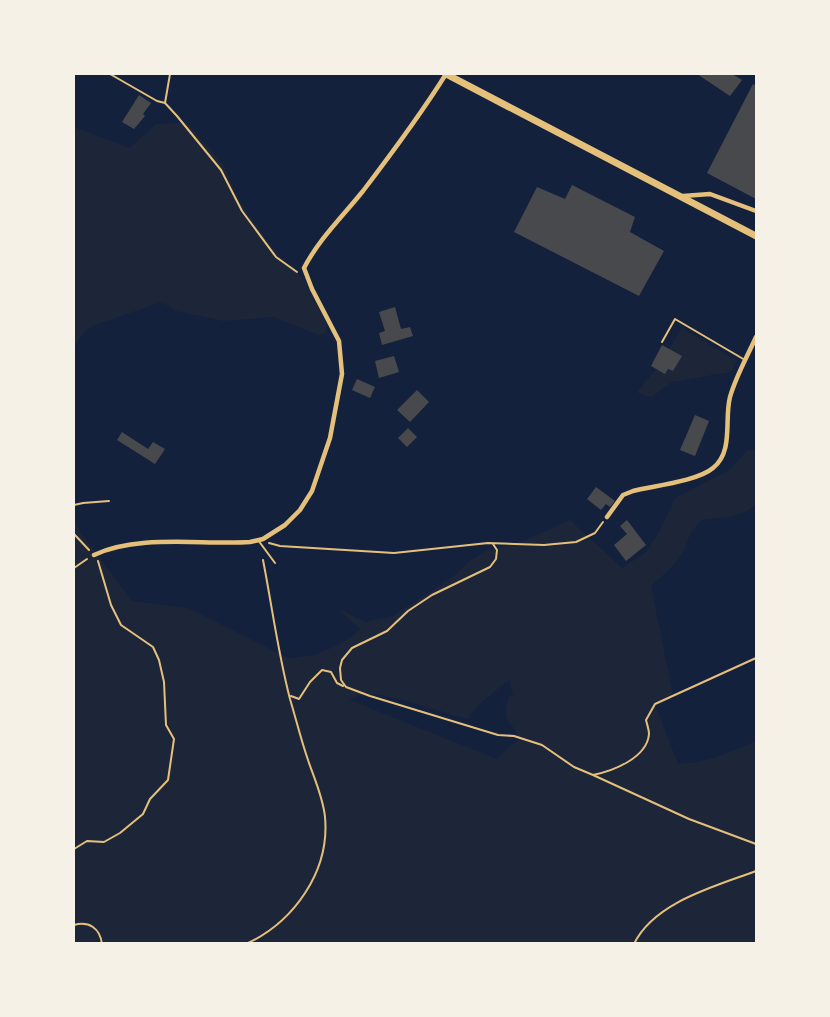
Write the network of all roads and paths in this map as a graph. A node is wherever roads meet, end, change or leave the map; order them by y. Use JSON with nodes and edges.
{"nodes":[{"id":1,"x":110,"y":74,"type":"edge"},
{"id":2,"x":170,"y":74,"type":"edge"},
{"id":3,"x":446,"y":74,"type":"edge"},
{"id":4,"x":165,"y":103,"type":"junction"},
{"id":5,"x":682,"y":196,"type":"junction"},
{"id":6,"x":756,"y":212,"type":"edge"},
{"id":7,"x":756,"y":236,"type":"edge"},
{"id":8,"x":308,"y":278,"type":"junction"},
{"id":9,"x":756,"y":337,"type":"edge"},
{"id":10,"x":662,"y":342,"type":"dead end"},
{"id":11,"x":745,"y":360,"type":"junction"},
{"id":12,"x":109,"y":501,"type":"dead end"},
{"id":13,"x":74,"y":505,"type":"edge"},
{"id":14,"x":607,"y":517,"type":"joint"},
{"id":15,"x":74,"y":534,"type":"edge"},
{"id":16,"x":258,"y":540,"type":"junction"},
{"id":17,"x":493,"y":544,"type":"junction"},
{"id":18,"x":94,"y":555,"type":"junction"},
{"id":19,"x":263,"y":559,"type":"dead end"},
{"id":20,"x":275,"y":563,"type":"dead end"},
{"id":21,"x":74,"y":568,"type":"edge"},
{"id":22,"x":756,"y":658,"type":"edge"},
{"id":23,"x":346,"y":687,"type":"junction"},
{"id":24,"x":290,"y":696,"type":"junction"},
{"id":25,"x":593,"y":776,"type":"junction"},
{"id":26,"x":756,"y":844,"type":"edge"},
{"id":27,"x":74,"y":849,"type":"edge"},
{"id":28,"x":756,"y":871,"type":"edge"},
{"id":29,"x":74,"y":925,"type":"edge"},
{"id":30,"x":102,"y":944,"type":"edge"},
{"id":31,"x":246,"y":944,"type":"edge"},
{"id":32,"x":634,"y":944,"type":"edge"}],
"edges":[{"from":1,"to":4,"type":"path"},
{"from":2,"to":4,"type":"path"},
{"from":3,"to":5,"type":"main road"},
{"from":3,"to":8,"type":"street"},
{"from":4,"to":8,"type":"path"},
{"from":5,"to":6,"type":"street"},
{"from":5,"to":7,"type":"main road"},
{"from":8,"to":16,"type":"street"},
{"from":9,"to":11,"type":"street"},
{"from":10,"to":11,"type":"lane"},
{"from":11,"to":14,"type":"street"},
{"from":12,"to":13,"type":"path"},
{"from":14,"to":17,"type":"path"},
{"from":15,"to":18,"type":"path"},
{"from":16,"to":17,"type":"path"},
{"from":16,"to":18,"type":"street"},
{"from":16,"to":20,"type":"lane"},
{"from":17,"to":23,"type":"path"},
{"from":18,"to":21,"type":"path"},
{"from":18,"to":27,"type":"path"},
{"from":19,"to":24,"type":"path"},
{"from":22,"to":25,"type":"path"},
{"from":23,"to":24,"type":"path"},
{"from":23,"to":25,"type":"path"},
{"from":24,"to":31,"type":"path"},
{"from":25,"to":26,"type":"path"},
{"from":28,"to":32,"type":"lane"},
{"from":29,"to":30,"type":"lane"}]}
